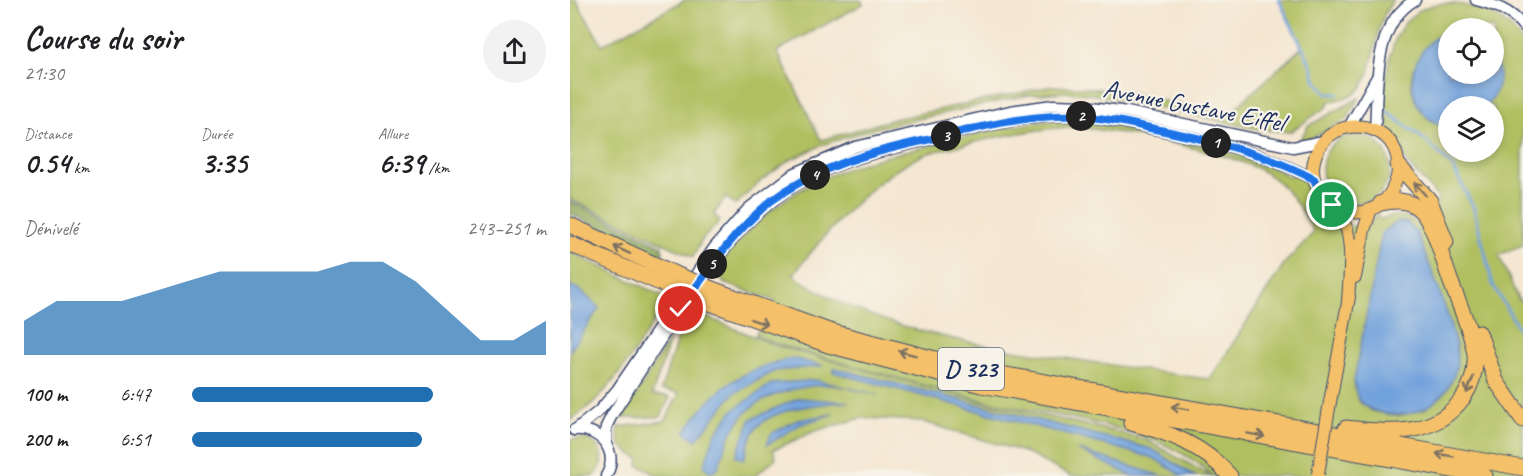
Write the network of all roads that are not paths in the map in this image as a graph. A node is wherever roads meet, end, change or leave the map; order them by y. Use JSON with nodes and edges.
{"nodes":[{"id":1,"x":1415,"y":0,"type":"edge"},
{"id":2,"x":1476,"y":0,"type":"edge"},
{"id":3,"x":1523,"y":26,"type":"edge"},
{"id":4,"x":1377,"y":76,"type":"junction"},
{"id":5,"x":1349,"y":127,"type":"junction"},
{"id":6,"x":1375,"y":131,"type":"junction"},
{"id":7,"x":1324,"y":141,"type":"junction"},
{"id":8,"x":1398,"y":165,"type":"junction"},
{"id":9,"x":1314,"y":179,"type":"junction"},
{"id":10,"x":1332,"y":205,"type":"junction"},
{"id":11,"x":1376,"y":206,"type":"junction"},
{"id":12,"x":570,"y":225,"type":"edge"},
{"id":13,"x":570,"y":244,"type":"edge"},
{"id":14,"x":671,"y":280,"type":"junction"},
{"id":15,"x":708,"y":295,"type":"junction"},
{"id":16,"x":1348,"y":303,"type":"junction"},
{"id":17,"x":1033,"y":396,"type":"junction"},
{"id":18,"x":1238,"y":418,"type":"junction"},
{"id":19,"x":1523,"y":420,"type":"edge"},
{"id":20,"x":572,"y":431,"type":"edge"},
{"id":21,"x":606,"y":443,"type":"junction"},
{"id":22,"x":1523,"y":468,"type":"edge"},
{"id":23,"x":1317,"y":475,"type":"edge"},
{"id":24,"x":606,"y":476,"type":"edge"},
{"id":25,"x":1230,"y":476,"type":"edge"},
{"id":26,"x":1485,"y":476,"type":"edge"}],
"edges":[{"from":1,"to":4,"type":"street"},
{"from":2,"to":3,"type":"street"},
{"from":4,"to":5,"type":"street"},
{"from":4,"to":6,"type":"street"},
{"from":5,"to":6,"type":"main road"},
{"from":5,"to":7,"type":"main road"},
{"from":6,"to":8,"type":"main road"},
{"from":7,"to":9,"type":"main road"},
{"from":7,"to":20,"type":"street","name":"Avenue Gustave Eiffel"},
{"from":8,"to":11,"type":"main road"},
{"from":19,"to":8,"type":"highway","one_way":true},
{"from":9,"to":10,"type":"main road"},
{"from":9,"to":21,"type":"street","name":"Avenue Gustave Eiffel"},
{"from":10,"to":11,"type":"main road"},
{"from":10,"to":16,"type":"main road"},
{"from":11,"to":16,"type":"main road"},
{"from":11,"to":18,"type":"highway","one_way":true},
{"from":14,"to":12,"type":"highway","number":"D 323","one_way":true},
{"from":13,"to":14,"type":"highway","number":"D 323"},
{"from":14,"to":15,"type":"highway","number":"D 323","bridge":true},
{"from":15,"to":17,"type":"highway","number":"D 323","one_way":true},
{"from":18,"to":15,"type":"highway","number":"D 323","one_way":true},
{"from":16,"to":23,"type":"main road","bridge":true},
{"from":17,"to":25,"type":"highway"},
{"from":17,"to":26,"type":"highway","number":"D 323","one_way":true},
{"from":22,"to":18,"type":"highway","number":"D 323","one_way":true},
{"from":20,"to":21,"type":"street"},
{"from":21,"to":24,"type":"street","name":"Avenue Gustave Eiffel"}]}
